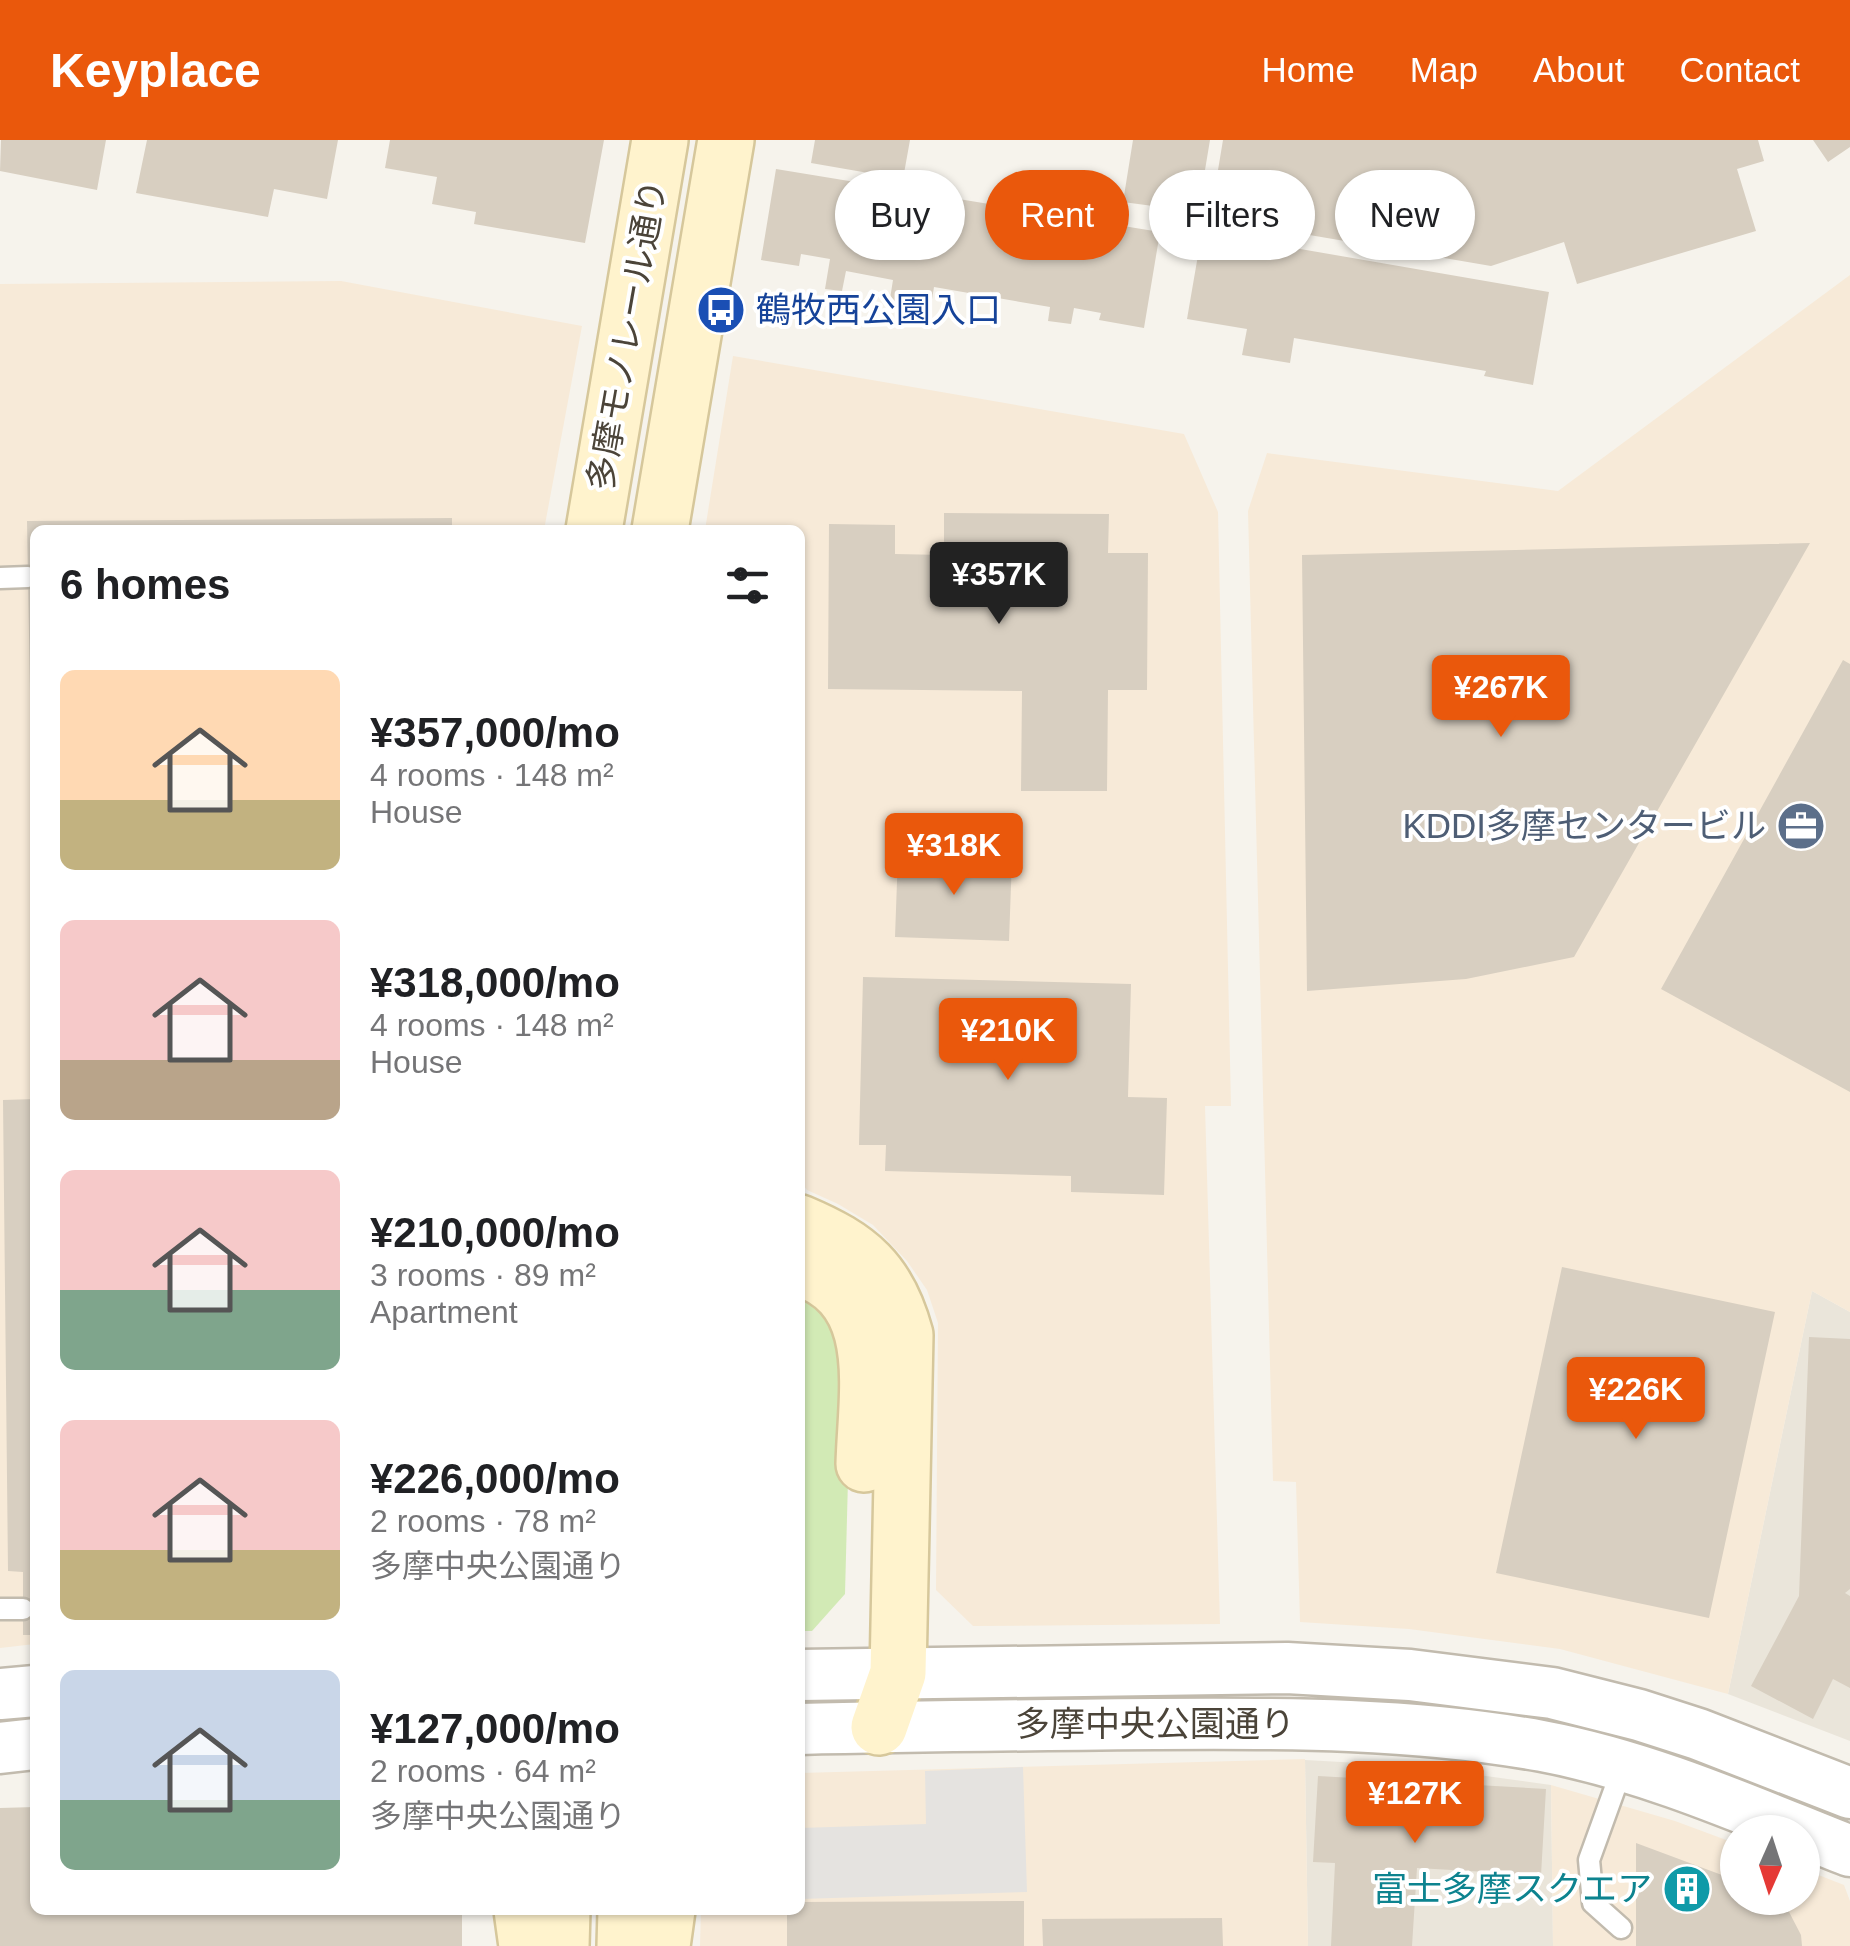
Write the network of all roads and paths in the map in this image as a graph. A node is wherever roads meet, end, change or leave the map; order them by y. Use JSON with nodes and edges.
{"nodes":[{"id":1,"x":660,"y":140,"type":"edge"},
{"id":2,"x":726,"y":140,"type":"edge"},
{"id":3,"x":595,"y":525,"type":"edge"},
{"id":4,"x":661,"y":525,"type":"edge"},
{"id":5,"x":28,"y":577,"type":"dead end"},
{"id":6,"x":0,"y":578,"type":"edge"},
{"id":7,"x":805,"y":1226,"type":"edge"},
{"id":8,"x":805,"y":1270,"type":"edge"},
{"id":9,"x":0,"y":1609,"type":"edge"},
{"id":10,"x":23,"y":1609,"type":"dead end"},
{"id":11,"x":879,"y":1673,"type":"junction"},
{"id":12,"x":805,"y":1675,"type":"edge"},
{"id":13,"x":30,"y":1691,"type":"edge"},
{"id":14,"x":0,"y":1694,"type":"edge"},
{"id":15,"x":879,"y":1727,"type":"junction"},
{"id":16,"x":805,"y":1728,"type":"edge"},
{"id":17,"x":30,"y":1745,"type":"edge"},
{"id":18,"x":0,"y":1748,"type":"edge"},
{"id":19,"x":1623,"y":1766,"type":"junction"},
{"id":20,"x":1850,"y":1793,"type":"edge"},
{"id":21,"x":1850,"y":1850,"type":"edge"},
{"id":22,"x":523,"y":1915,"type":"edge"},
{"id":23,"x":562,"y":1915,"type":"edge"},
{"id":24,"x":626,"y":1915,"type":"edge"},
{"id":25,"x":666,"y":1915,"type":"edge"},
{"id":26,"x":1621,"y":1928,"type":"dead end"},
{"id":27,"x":527,"y":1946,"type":"edge"},
{"id":28,"x":561,"y":1946,"type":"edge"},
{"id":29,"x":625,"y":1946,"type":"edge"},
{"id":30,"x":662,"y":1946,"type":"edge"}],
"edges":[{"from":1,"to":3,"type":"main road","name":"多摩モノレール通り"},
{"from":2,"to":4,"type":"main road","name":"多摩モノレール通り"},
{"from":5,"to":6,"type":"lane"},
{"from":7,"to":11,"type":"main road"},
{"from":8,"to":11,"type":"main road"},
{"from":9,"to":10,"type":"lane"},
{"from":11,"to":12,"type":"street","name":"多摩中央公園通り"},
{"from":11,"to":15,"type":"main road"},
{"from":11,"to":20,"type":"street","name":"多摩中央公園通り"},
{"from":13,"to":14,"type":"street"},
{"from":15,"to":16,"type":"street","name":"多摩中央公園通り"},
{"from":15,"to":19,"type":"street","name":"多摩中央公園通り"},
{"from":17,"to":18,"type":"street"},
{"from":19,"to":21,"type":"street","name":"多摩中央公園通り"},
{"from":19,"to":26,"type":"lane"},
{"from":22,"to":27,"type":"main road"},
{"from":23,"to":28,"type":"main road"},
{"from":24,"to":29,"type":"main road"},
{"from":25,"to":30,"type":"main road"}]}
